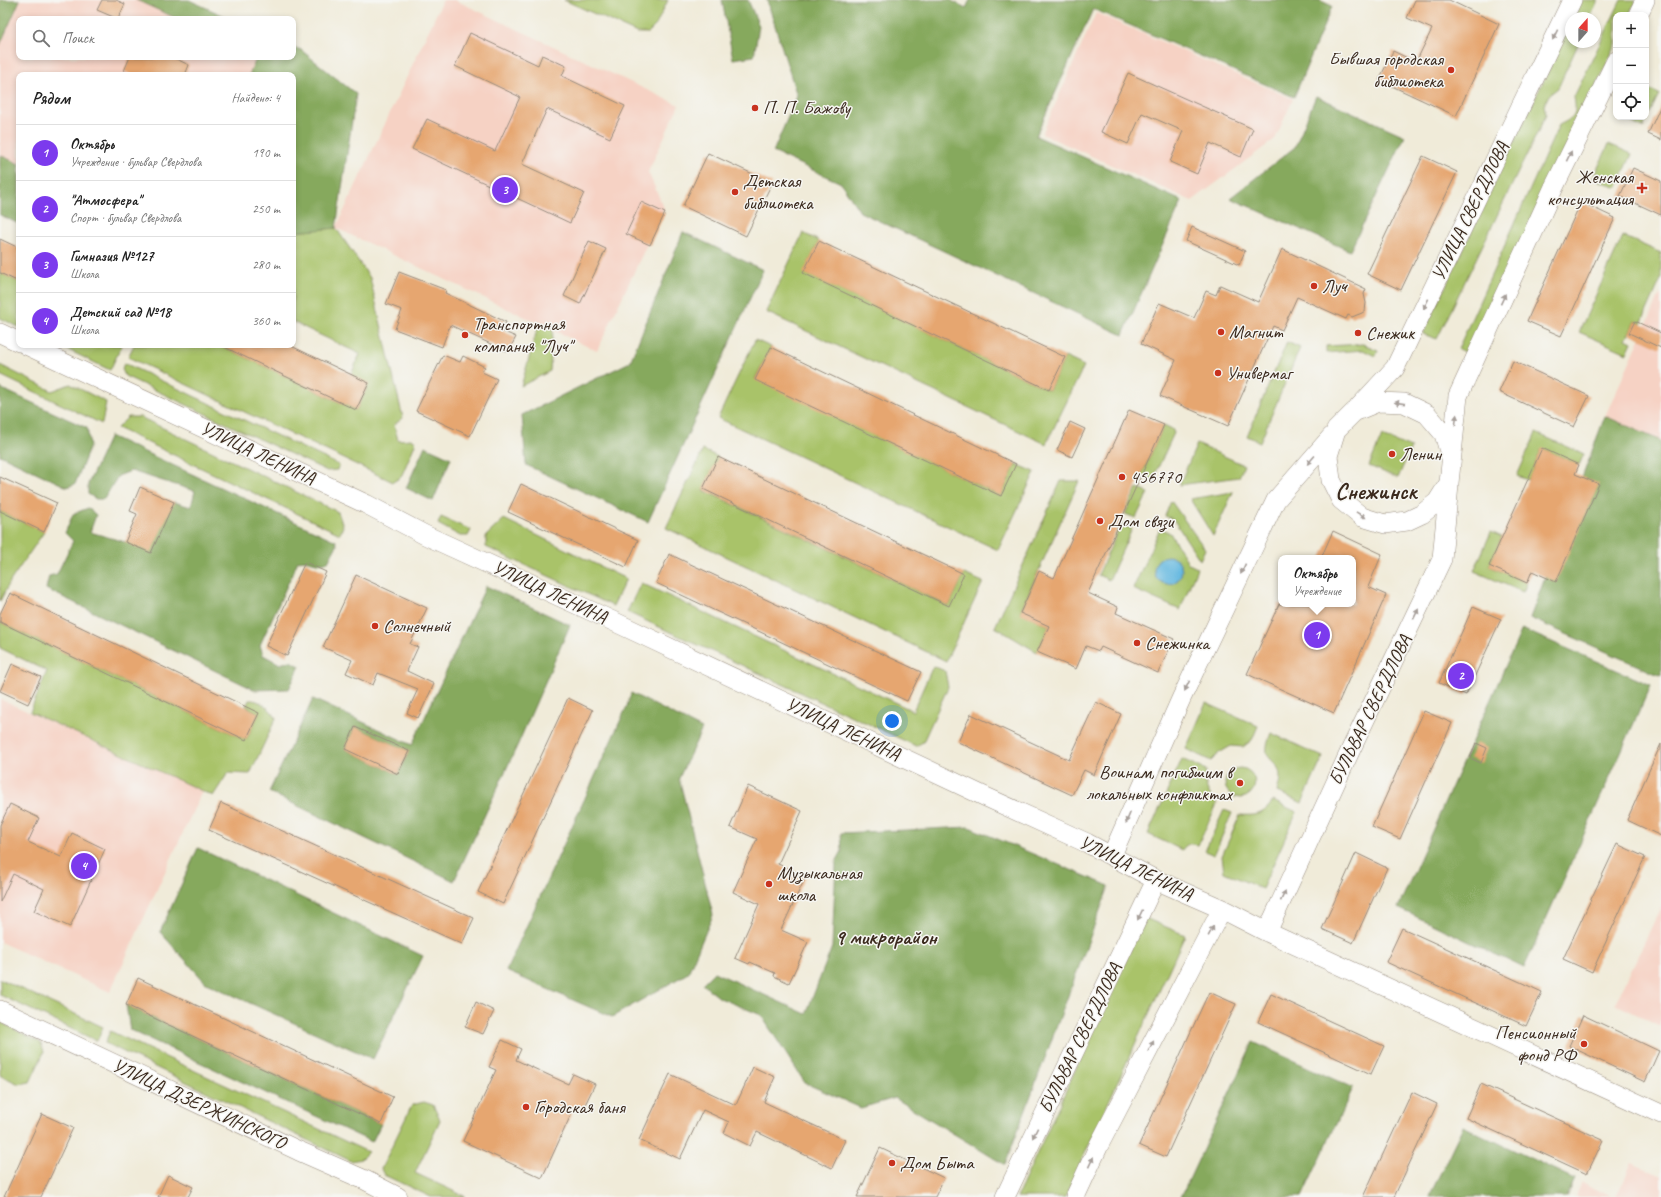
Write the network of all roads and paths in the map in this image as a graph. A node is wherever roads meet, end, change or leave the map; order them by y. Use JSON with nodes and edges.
{"nodes":[{"id":1,"x":1572,"y":0,"type":"edge"},
{"id":2,"x":1646,"y":0,"type":"edge"},
{"id":3,"x":1640,"y":12,"type":"edge"},
{"id":4,"x":1613,"y":67,"type":"edge"},
{"id":5,"x":0,"y":333,"type":"edge"},
{"id":6,"x":16,"y":341,"type":"edge"},
{"id":7,"x":32,"y":348,"type":"edge"},
{"id":8,"x":1354,"y":412,"type":"junction"},
{"id":9,"x":1336,"y":430,"type":"junction"},
{"id":10,"x":1451,"y":458,"type":"junction"},
{"id":11,"x":1449,"y":483,"type":"junction"},
{"id":12,"x":1112,"y":855,"type":"junction"},
{"id":13,"x":1156,"y":880,"type":"junction"},
{"id":14,"x":1222,"y":909,"type":"junction"},
{"id":15,"x":1267,"y":932,"type":"junction"},
{"id":16,"x":0,"y":1010,"type":"edge"},
{"id":17,"x":1661,"y":1114,"type":"edge"},
{"id":18,"x":398,"y":1197,"type":"edge"},
{"id":19,"x":1004,"y":1197,"type":"edge"},
{"id":20,"x":1074,"y":1197,"type":"edge"}],
"edges":[{"from":1,"to":8,"type":"street","name":"УЛИЦА СВЕРДЛОВА","one_way":true},
{"from":2,"to":3,"type":"street"},
{"from":10,"to":4,"type":"street","one_way":true},
{"from":5,"to":6,"type":"street"},
{"from":7,"to":12,"type":"street","name":"УЛИЦА ЛЕНИНА"},
{"from":8,"to":9,"type":"street"},
{"from":10,"to":8,"type":"street","one_way":true},
{"from":9,"to":11,"type":"street","one_way":true},
{"from":9,"to":12,"type":"street","one_way":true},
{"from":10,"to":11,"type":"street"},
{"from":15,"to":11,"type":"street","name":"БУЛЬВАР СВЕРДЛОВА","one_way":true},
{"from":12,"to":13,"type":"street","name":"УЛИЦА ЛЕНИНА"},
{"from":13,"to":14,"type":"street","name":"УЛИЦА ЛЕНИНА"},
{"from":13,"to":19,"type":"street","name":"БУЛЬВАР СВЕРДЛОВА","one_way":true},
{"from":14,"to":15,"type":"street","name":"УЛИЦА ЛЕНИНА"},
{"from":20,"to":14,"type":"street","one_way":true},
{"from":15,"to":17,"type":"street","name":"УЛИЦА ЛЕНИНА"},
{"from":16,"to":18,"type":"street","name":"УЛИЦА ДЗЕРЖИНСКОГО"}]}
